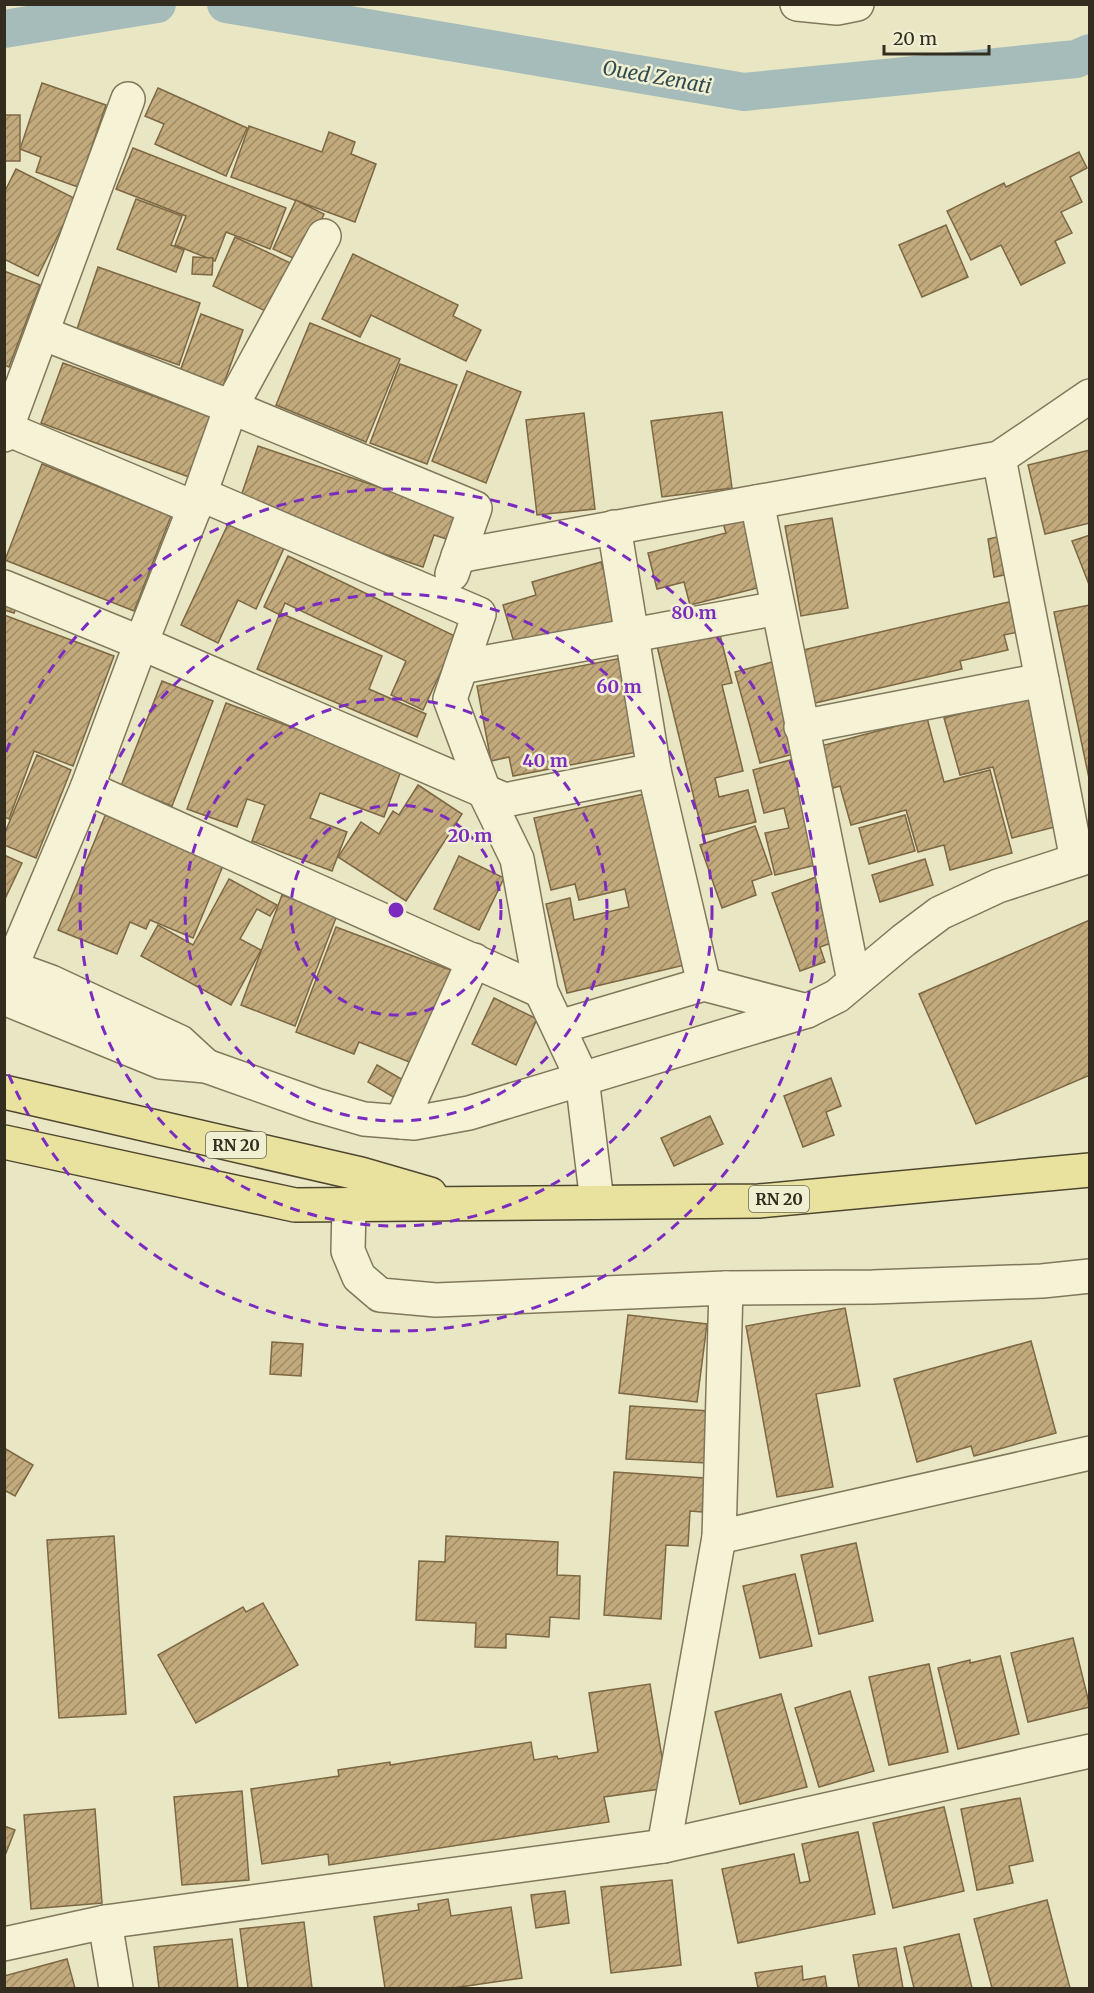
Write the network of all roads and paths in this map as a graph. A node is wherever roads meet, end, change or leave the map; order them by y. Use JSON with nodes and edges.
{"nodes":[{"id":1,"x":797,"y":4,"type":"edge"},
{"id":2,"x":857,"y":4,"type":"edge"},
{"id":3,"x":128,"y":99,"type":"dead end"},
{"id":4,"x":324,"y":236,"type":"dead end"},
{"id":5,"x":42,"y":333,"type":"junction"},
{"id":6,"x":1089,"y":396,"type":"edge"},
{"id":7,"x":231,"y":407,"type":"junction"},
{"id":8,"x":6,"y":432,"type":"edge"},
{"id":9,"x":999,"y":458,"type":"junction"},
{"id":10,"x":198,"y":501,"type":"junction"},
{"id":11,"x":757,"y":502,"type":"junction"},
{"id":12,"x":614,"y":527,"type":"junction"},
{"id":13,"x":458,"y":556,"type":"junction"},
{"id":14,"x":4,"y":587,"type":"edge"},
{"id":15,"x":443,"y":598,"type":"junction"},
{"id":16,"x":778,"y":608,"type":"junction"},
{"id":17,"x":633,"y":636,"type":"junction"},
{"id":18,"x":141,"y":643,"type":"junction"},
{"id":19,"x":461,"y":667,"type":"junction"},
{"id":20,"x":1042,"y":680,"type":"junction"},
{"id":21,"x":801,"y":727,"type":"junction"},
{"id":22,"x":654,"y":770,"type":"junction"},
{"id":23,"x":87,"y":788,"type":"junction"},
{"id":24,"x":484,"y":791,"type":"junction"},
{"id":25,"x":1083,"y":858,"type":"edge"},
{"id":26,"x":474,"y":960,"type":"junction"},
{"id":27,"x":7,"y":977,"type":"edge"},
{"id":28,"x":854,"y":981,"type":"junction"},
{"id":29,"x":704,"y":984,"type":"junction"},
{"id":30,"x":541,"y":991,"type":"junction"},
{"id":31,"x":807,"y":1011,"type":"junction"},
{"id":32,"x":559,"y":1027,"type":"junction"},
{"id":33,"x":582,"y":1078,"type":"junction"},
{"id":34,"x":4,"y":1092,"type":"edge"},
{"id":35,"x":401,"y":1122,"type":"junction"},
{"id":36,"x":4,"y":1142,"type":"edge"},
{"id":37,"x":1089,"y":1170,"type":"edge"},
{"id":38,"x":597,"y":1203,"type":"junction"},
{"id":39,"x":467,"y":1204,"type":"junction"},
{"id":40,"x":349,"y":1205,"type":"junction"},
{"id":41,"x":1089,"y":1276,"type":"edge"},
{"id":42,"x":726,"y":1288,"type":"junction"},
{"id":43,"x":1089,"y":1453,"type":"edge"},
{"id":44,"x":719,"y":1538,"type":"junction"},
{"id":45,"x":1089,"y":1751,"type":"edge"},
{"id":46,"x":664,"y":1846,"type":"junction"},
{"id":47,"x":105,"y":1922,"type":"junction"},
{"id":48,"x":4,"y":1944,"type":"edge"},
{"id":49,"x":116,"y":1989,"type":"edge"}],
"edges":[{"from":1,"to":2,"type":"street"},
{"from":3,"to":5,"type":"street"},
{"from":4,"to":7,"type":"street"},
{"from":5,"to":7,"type":"street"},
{"from":5,"to":8,"type":"street"},
{"from":6,"to":9,"type":"street"},
{"from":7,"to":10,"type":"street"},
{"from":7,"to":13,"type":"street"},
{"from":8,"to":10,"type":"street"},
{"from":9,"to":11,"type":"street"},
{"from":9,"to":20,"type":"street"},
{"from":10,"to":15,"type":"street"},
{"from":10,"to":18,"type":"street"},
{"from":11,"to":12,"type":"street"},
{"from":11,"to":16,"type":"street"},
{"from":12,"to":13,"type":"street"},
{"from":12,"to":17,"type":"street"},
{"from":13,"to":15,"type":"street"},
{"from":14,"to":18,"type":"street"},
{"from":15,"to":19,"type":"street"},
{"from":16,"to":17,"type":"street"},
{"from":16,"to":21,"type":"street"},
{"from":17,"to":19,"type":"street"},
{"from":17,"to":22,"type":"street"},
{"from":18,"to":23,"type":"street"},
{"from":18,"to":24,"type":"street"},
{"from":19,"to":24,"type":"street"},
{"from":20,"to":21,"type":"street"},
{"from":20,"to":25,"type":"street"},
{"from":21,"to":28,"type":"street"},
{"from":22,"to":24,"type":"street"},
{"from":22,"to":29,"type":"street"},
{"from":23,"to":26,"type":"street"},
{"from":23,"to":27,"type":"street"},
{"from":24,"to":30,"type":"street"},
{"from":25,"to":28,"type":"street"},
{"from":26,"to":30,"type":"street"},
{"from":26,"to":35,"type":"street"},
{"from":27,"to":35,"type":"street"},
{"from":28,"to":31,"type":"street"},
{"from":29,"to":31,"type":"street"},
{"from":29,"to":32,"type":"street"},
{"from":30,"to":32,"type":"street"},
{"from":31,"to":33,"type":"street"},
{"from":32,"to":33,"type":"street"},
{"from":33,"to":35,"type":"street"},
{"from":33,"to":38,"type":"street"},
{"from":34,"to":39,"type":"main road","number":"RN 20"},
{"from":36,"to":40,"type":"main road","number":"RN 20"},
{"from":37,"to":38,"type":"main road","number":"RN 20"},
{"from":38,"to":39,"type":"main road","number":"RN 20"},
{"from":39,"to":40,"type":"main road","number":"RN 20"},
{"from":40,"to":42,"type":"street"},
{"from":41,"to":42,"type":"street"},
{"from":42,"to":44,"type":"street"},
{"from":43,"to":44,"type":"street"},
{"from":44,"to":46,"type":"street"},
{"from":45,"to":46,"type":"street"},
{"from":46,"to":47,"type":"street"},
{"from":47,"to":48,"type":"street"},
{"from":47,"to":49,"type":"street"}]}
